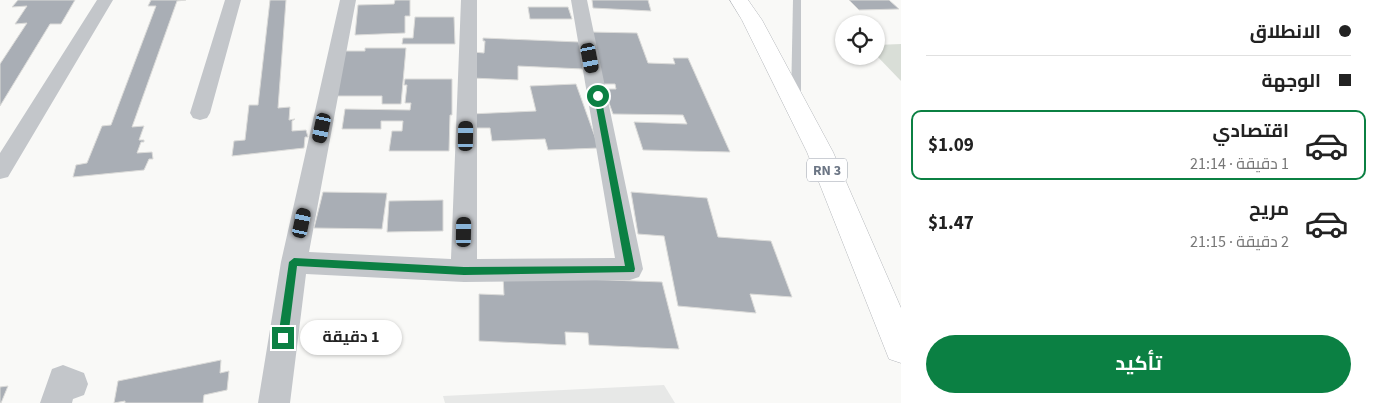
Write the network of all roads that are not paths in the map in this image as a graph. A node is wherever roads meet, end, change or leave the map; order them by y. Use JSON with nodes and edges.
{"nodes":[{"id":1,"x":105,"y":0,"type":"edge"},
{"id":2,"x":233,"y":0,"type":"edge"},
{"id":3,"x":348,"y":0,"type":"edge"},
{"id":4,"x":469,"y":0,"type":"edge"},
{"id":5,"x":579,"y":0,"type":"edge"},
{"id":6,"x":739,"y":0,"type":"edge"},
{"id":7,"x":797,"y":0,"type":"edge"},
{"id":8,"x":796,"y":106,"type":"junction"},
{"id":9,"x":200,"y":113,"type":"dead end"},
{"id":10,"x":0,"y":171,"type":"edge"},
{"id":11,"x":294,"y":262,"type":"junction"},
{"id":12,"x":464,"y":271,"type":"junction"},
{"id":13,"x":901,"y":347,"type":"edge"},
{"id":14,"x":274,"y":403,"type":"edge"}],
"edges":[{"from":1,"to":10,"type":"street"},
{"from":2,"to":9,"type":"street"},
{"from":3,"to":11,"type":"street"},
{"from":4,"to":12,"type":"street"},
{"from":5,"to":12,"type":"street"},
{"from":6,"to":8,"type":"main road","number":"RN 3"},
{"from":7,"to":8,"type":"lane"},
{"from":8,"to":13,"type":"main road","number":"RN 3"},
{"from":11,"to":12,"type":"street"},
{"from":11,"to":14,"type":"street"}]}
